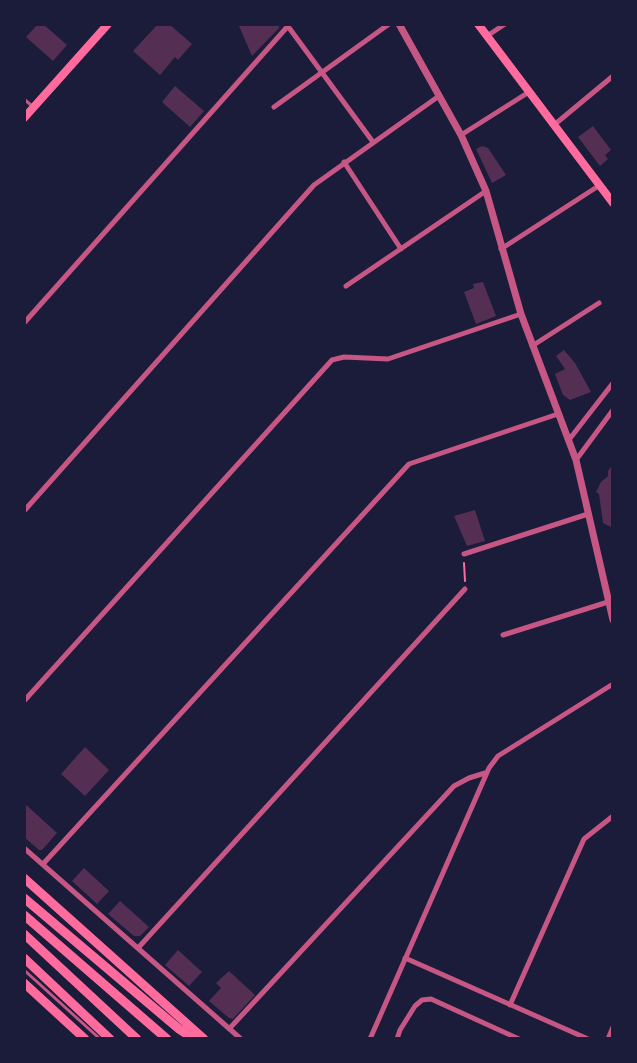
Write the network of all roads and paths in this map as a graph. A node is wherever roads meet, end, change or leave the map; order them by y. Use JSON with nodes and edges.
{"nodes":[{"id":1,"x":108,"y":24,"type":"edge"},
{"id":2,"x":389,"y":24,"type":"edge"},
{"id":3,"x":478,"y":24,"type":"edge"},
{"id":4,"x":505,"y":24,"type":"edge"},
{"id":5,"x":288,"y":25,"type":"edge"},
{"id":6,"x":403,"y":25,"type":"edge"},
{"id":7,"x":487,"y":36,"type":"junction"},
{"id":8,"x":322,"y":72,"type":"junction"},
{"id":9,"x":613,"y":76,"type":"edge"},
{"id":10,"x":529,"y":92,"type":"junction"},
{"id":11,"x":440,"y":96,"type":"junction"},
{"id":12,"x":24,"y":99,"type":"edge"},
{"id":13,"x":274,"y":107,"type":"dead end"},
{"id":14,"x":33,"y":108,"type":"junction"},
{"id":15,"x":24,"y":118,"type":"edge"},
{"id":16,"x":554,"y":125,"type":"junction"},
{"id":17,"x":461,"y":135,"type":"junction"},
{"id":18,"x":373,"y":142,"type":"junction"},
{"id":19,"x":344,"y":162,"type":"junction"},
{"id":20,"x":600,"y":185,"type":"junction"},
{"id":21,"x":486,"y":191,"type":"junction"},
{"id":22,"x":613,"y":203,"type":"edge"},
{"id":23,"x":400,"y":249,"type":"junction"},
{"id":24,"x":501,"y":249,"type":"junction"},
{"id":25,"x":346,"y":286,"type":"dead end"},
{"id":26,"x":598,"y":303,"type":"dead end"},
{"id":27,"x":520,"y":314,"type":"junction"},
{"id":28,"x":24,"y":323,"type":"edge"},
{"id":29,"x":532,"y":346,"type":"junction"},
{"id":30,"x":613,"y":383,"type":"edge"},
{"id":31,"x":613,"y":410,"type":"edge"},
{"id":32,"x":558,"y":414,"type":"junction"},
{"id":33,"x":568,"y":441,"type":"junction"},
{"id":34,"x":576,"y":460,"type":"junction"},
{"id":35,"x":24,"y":511,"type":"edge"},
{"id":36,"x":588,"y":514,"type":"junction"},
{"id":37,"x":464,"y":554,"type":"joint"},
{"id":38,"x":465,"y":589,"type":"joint"},
{"id":39,"x":609,"y":602,"type":"junction"},
{"id":40,"x":613,"y":620,"type":"edge"},
{"id":41,"x":503,"y":635,"type":"dead end"},
{"id":42,"x":613,"y":684,"type":"edge"},
{"id":43,"x":24,"y":700,"type":"edge"},
{"id":44,"x":485,"y":773,"type":"junction"},
{"id":45,"x":613,"y":816,"type":"edge"},
{"id":46,"x":24,"y":848,"type":"edge"},
{"id":47,"x":43,"y":864,"type":"junction"},
{"id":48,"x":24,"y":878,"type":"edge"},
{"id":49,"x":24,"y":898,"type":"edge"},
{"id":50,"x":24,"y":915,"type":"edge"},
{"id":51,"x":24,"y":934,"type":"edge"},
{"id":52,"x":138,"y":948,"type":"junction"},
{"id":53,"x":24,"y":958,"type":"edge"},
{"id":54,"x":405,"y":958,"type":"junction"},
{"id":55,"x":24,"y":970,"type":"edge"},
{"id":56,"x":24,"y":983,"type":"edge"},
{"id":57,"x":510,"y":1005,"type":"junction"},
{"id":58,"x":613,"y":1027,"type":"edge"},
{"id":59,"x":229,"y":1029,"type":"junction"},
{"id":60,"x":85,"y":1039,"type":"edge"},
{"id":61,"x":100,"y":1039,"type":"edge"},
{"id":62,"x":110,"y":1039,"type":"edge"},
{"id":63,"x":137,"y":1039,"type":"edge"},
{"id":64,"x":167,"y":1039,"type":"edge"},
{"id":65,"x":194,"y":1039,"type":"edge"},
{"id":66,"x":204,"y":1039,"type":"edge"},
{"id":67,"x":241,"y":1039,"type":"edge"},
{"id":68,"x":370,"y":1039,"type":"edge"},
{"id":69,"x":397,"y":1039,"type":"edge"},
{"id":70,"x":519,"y":1039,"type":"edge"},
{"id":71,"x":588,"y":1039,"type":"edge"},
{"id":72,"x":608,"y":1039,"type":"edge"}],
"edges":[{"from":1,"to":14,"type":"main road"},
{"from":2,"to":8,"type":"street"},
{"from":3,"to":7,"type":"main road"},
{"from":4,"to":7,"type":"street"},
{"from":5,"to":8,"type":"street"},
{"from":5,"to":28,"type":"street"},
{"from":6,"to":11,"type":"street"},
{"from":7,"to":10,"type":"main road"},
{"from":8,"to":13,"type":"street"},
{"from":8,"to":18,"type":"street"},
{"from":9,"to":16,"type":"street"},
{"from":10,"to":16,"type":"main road"},
{"from":10,"to":17,"type":"street"},
{"from":11,"to":17,"type":"street"},
{"from":11,"to":18,"type":"street"},
{"from":12,"to":14,"type":"lane"},
{"from":14,"to":15,"type":"main road"},
{"from":16,"to":20,"type":"main road"},
{"from":17,"to":21,"type":"street"},
{"from":18,"to":19,"type":"street"},
{"from":19,"to":23,"type":"street"},
{"from":19,"to":35,"type":"street"},
{"from":20,"to":22,"type":"main road"},
{"from":20,"to":24,"type":"street"},
{"from":21,"to":23,"type":"street"},
{"from":21,"to":24,"type":"street"},
{"from":23,"to":25,"type":"street"},
{"from":24,"to":27,"type":"street"},
{"from":26,"to":29,"type":"street"},
{"from":27,"to":29,"type":"street"},
{"from":27,"to":43,"type":"street"},
{"from":29,"to":32,"type":"street"},
{"from":30,"to":33,"type":"street"},
{"from":31,"to":34,"type":"street"},
{"from":32,"to":33,"type":"street"},
{"from":32,"to":47,"type":"street"},
{"from":33,"to":34,"type":"street"},
{"from":34,"to":36,"type":"street"},
{"from":36,"to":37,"type":"street"},
{"from":36,"to":39,"type":"street"},
{"from":37,"to":38,"type":"path"},
{"from":38,"to":52,"type":"street"},
{"from":39,"to":40,"type":"street"},
{"from":39,"to":41,"type":"street"},
{"from":42,"to":44,"type":"street"},
{"from":44,"to":54,"type":"street"},
{"from":44,"to":59,"type":"street"},
{"from":45,"to":57,"type":"street"},
{"from":46,"to":47,"type":"street"},
{"from":47,"to":52,"type":"street"},
{"from":48,"to":66,"type":"highway"},
{"from":49,"to":65,"type":"highway"},
{"from":50,"to":64,"type":"highway"},
{"from":51,"to":63,"type":"highway"},
{"from":52,"to":59,"type":"street"},
{"from":53,"to":62,"type":"highway"},
{"from":54,"to":57,"type":"street"},
{"from":54,"to":68,"type":"street"},
{"from":55,"to":61,"type":"lane"},
{"from":56,"to":60,"type":"highway"},
{"from":57,"to":71,"type":"street"},
{"from":58,"to":72,"type":"street"},
{"from":59,"to":67,"type":"street"},
{"from":69,"to":70,"type":"street"}]}
